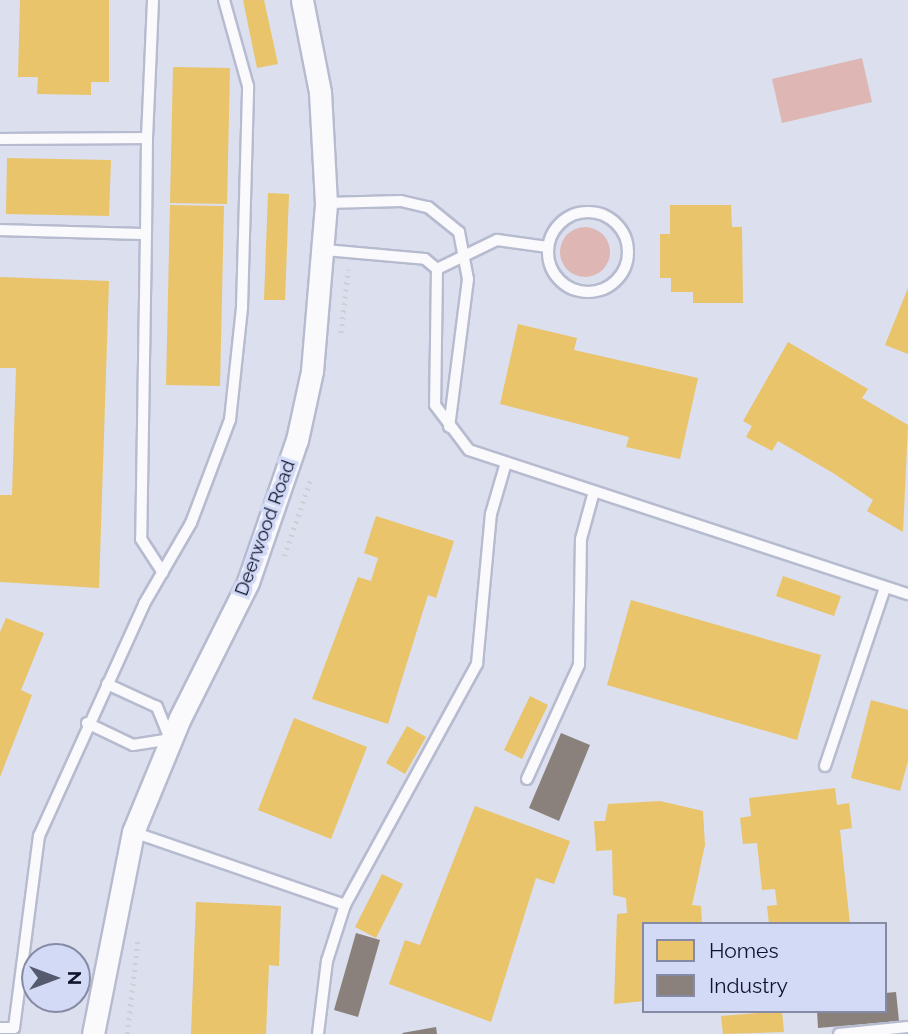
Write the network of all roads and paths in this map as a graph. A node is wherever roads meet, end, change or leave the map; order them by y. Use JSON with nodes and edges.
{"nodes":[{"id":1,"x":153,"y":0,"type":"edge"},
{"id":2,"x":223,"y":0,"type":"edge"},
{"id":3,"x":302,"y":0,"type":"edge"},
{"id":4,"x":147,"y":138,"type":"junction"},
{"id":5,"x":0,"y":139,"type":"edge"},
{"id":6,"x":326,"y":203,"type":"junction"},
{"id":7,"x":0,"y":230,"type":"edge"},
{"id":8,"x":146,"y":234,"type":"junction"},
{"id":9,"x":548,"y":247,"type":"junction"},
{"id":10,"x":325,"y":250,"type":"junction"},
{"id":11,"x":468,"y":252,"type":"junction"},
{"id":12,"x":437,"y":269,"type":"junction"},
{"id":13,"x":449,"y":427,"type":"junction"},
{"id":14,"x":505,"y":466,"type":"junction"},
{"id":15,"x":593,"y":495,"type":"junction"},
{"id":16,"x":163,"y":573,"type":"junction"},
{"id":17,"x":885,"y":588,"type":"junction"},
{"id":18,"x":908,"y":594,"type":"edge"},
{"id":19,"x":107,"y":684,"type":"junction"},
{"id":20,"x":87,"y":723,"type":"junction"},
{"id":21,"x":170,"y":739,"type":"junction"},
{"id":22,"x":825,"y":766,"type":"dead end"},
{"id":23,"x":527,"y":779,"type":"dead end"},
{"id":24,"x":133,"y":832,"type":"junction"},
{"id":25,"x":345,"y":905,"type":"junction"},
{"id":26,"x":137,"y":962,"type":"dead end"},
{"id":27,"x":908,"y":1027,"type":"edge"},
{"id":28,"x":0,"y":1028,"type":"edge"},
{"id":29,"x":14,"y":1031,"type":"edge"},
{"id":30,"x":93,"y":1034,"type":"edge"},
{"id":31,"x":127,"y":1034,"type":"edge"},
{"id":32,"x":318,"y":1034,"type":"edge"},
{"id":33,"x":839,"y":1034,"type":"edge"}],
"edges":[{"from":1,"to":4,"type":"lane"},
{"from":2,"to":16,"type":"lane"},
{"from":3,"to":6,"type":"street","name":"Deerwood Road"},
{"from":4,"to":5,"type":"lane"},
{"from":4,"to":8,"type":"lane"},
{"from":6,"to":10,"type":"street","name":"Deerwood Road"},
{"from":6,"to":11,"type":"lane"},
{"from":7,"to":8,"type":"lane"},
{"from":8,"to":16,"type":"lane"},
{"from":9,"to":9,"type":"lane"},
{"from":9,"to":11,"type":"lane"},
{"from":10,"to":12,"type":"lane"},
{"from":10,"to":21,"type":"street","name":"Deerwood Road"},
{"from":11,"to":12,"type":"lane"},
{"from":11,"to":13,"type":"lane"},
{"from":12,"to":13,"type":"lane"},
{"from":13,"to":14,"type":"lane"},
{"from":14,"to":15,"type":"lane"},
{"from":14,"to":25,"type":"lane"},
{"from":15,"to":17,"type":"lane"},
{"from":15,"to":23,"type":"lane"},
{"from":16,"to":19,"type":"lane"},
{"from":17,"to":18,"type":"lane"},
{"from":17,"to":22,"type":"lane"},
{"from":19,"to":20,"type":"lane"},
{"from":19,"to":21,"type":"lane"},
{"from":20,"to":21,"type":"lane"},
{"from":20,"to":29,"type":"lane"},
{"from":21,"to":24,"type":"street","name":"Deerwood Road"},
{"from":24,"to":25,"type":"lane"},
{"from":24,"to":30,"type":"street","name":"Deerwood Road"},
{"from":25,"to":32,"type":"lane"},
{"from":26,"to":31,"type":"path"},
{"from":27,"to":33,"type":"lane"},
{"from":28,"to":29,"type":"lane"}]}
